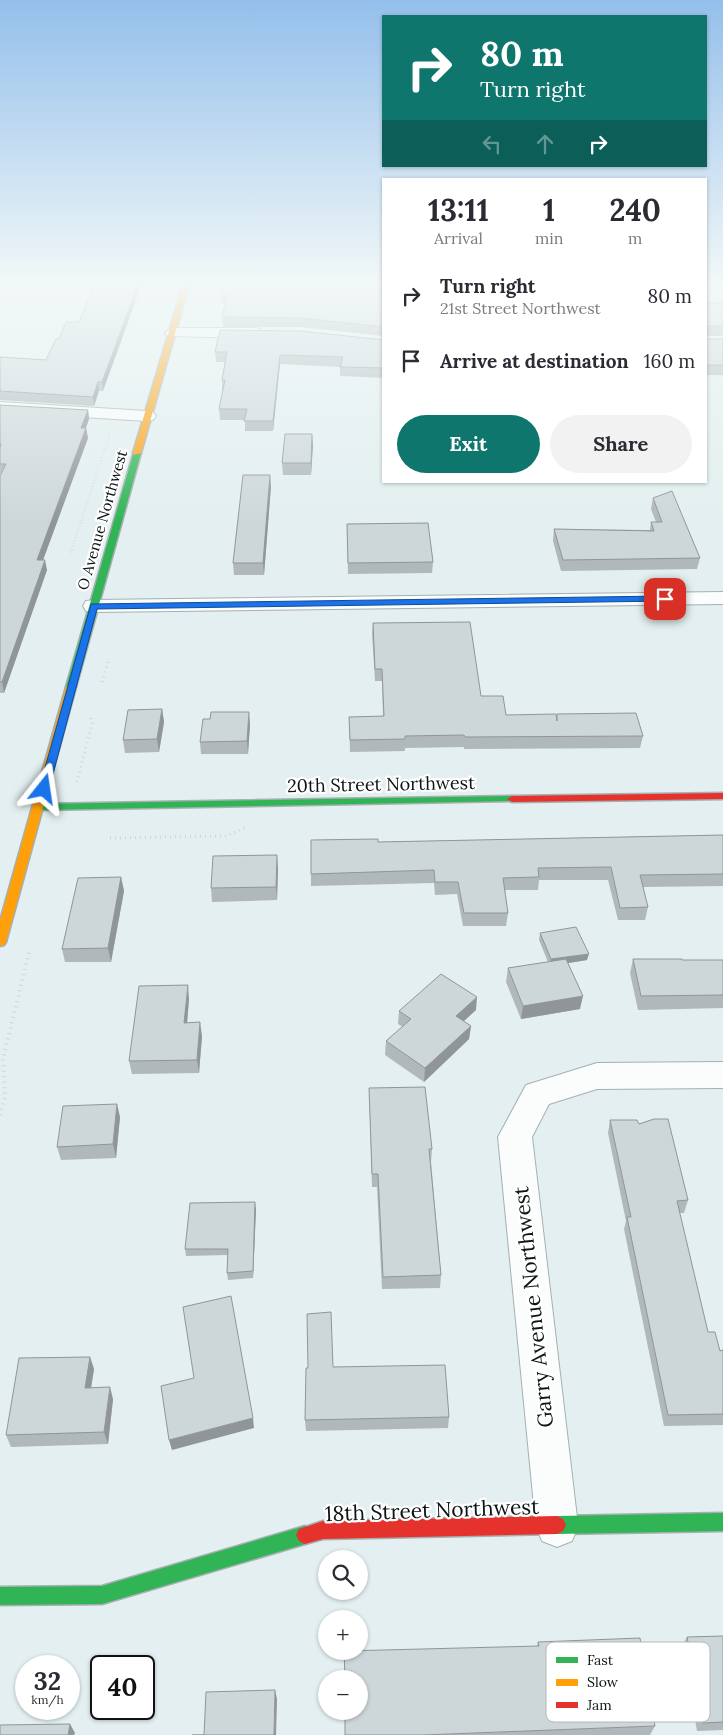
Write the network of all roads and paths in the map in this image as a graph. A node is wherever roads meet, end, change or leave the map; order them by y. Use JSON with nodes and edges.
{"nodes":[{"id":1,"x":164,"y":362,"type":"edge"},
{"id":2,"x":0,"y":406,"type":"edge"},
{"id":3,"x":147,"y":416,"type":"junction"},
{"id":4,"x":112,"y":429,"type":"dead end"},
{"id":5,"x":70,"y":555,"type":"dead end"},
{"id":6,"x":723,"y":598,"type":"edge"},
{"id":7,"x":94,"y":606,"type":"junction"},
{"id":8,"x":723,"y":796,"type":"edge"},
{"id":9,"x":39,"y":807,"type":"junction"},
{"id":10,"x":0,"y":942,"type":"edge"},
{"id":11,"x":31,"y":947,"type":"dead end"},
{"id":12,"x":723,"y":1075,"type":"edge"},
{"id":13,"x":0,"y":1114,"type":"edge"},
{"id":14,"x":723,"y":1522,"type":"edge"},
{"id":15,"x":557,"y":1526,"type":"junction"},
{"id":16,"x":0,"y":1596,"type":"edge"}],
"edges":[{"from":1,"to":3,"type":"street","name":"O Avenue Northwest"},
{"from":2,"to":3,"type":"street"},
{"from":3,"to":7,"type":"street","name":"O Avenue Northwest"},
{"from":4,"to":5,"type":"path"},
{"from":6,"to":7,"type":"street"},
{"from":7,"to":9,"type":"street","name":"O Avenue Northwest"},
{"from":8,"to":9,"type":"street","name":"20th Street Northwest"},
{"from":9,"to":10,"type":"street","name":"O Avenue Northwest"},
{"from":11,"to":13,"type":"path"},
{"from":12,"to":15,"type":"street","name":"Garry Avenue Northwest"},
{"from":14,"to":15,"type":"street","name":"18th Street Northwest"},
{"from":15,"to":16,"type":"street","name":"18th Street Northwest"}]}
